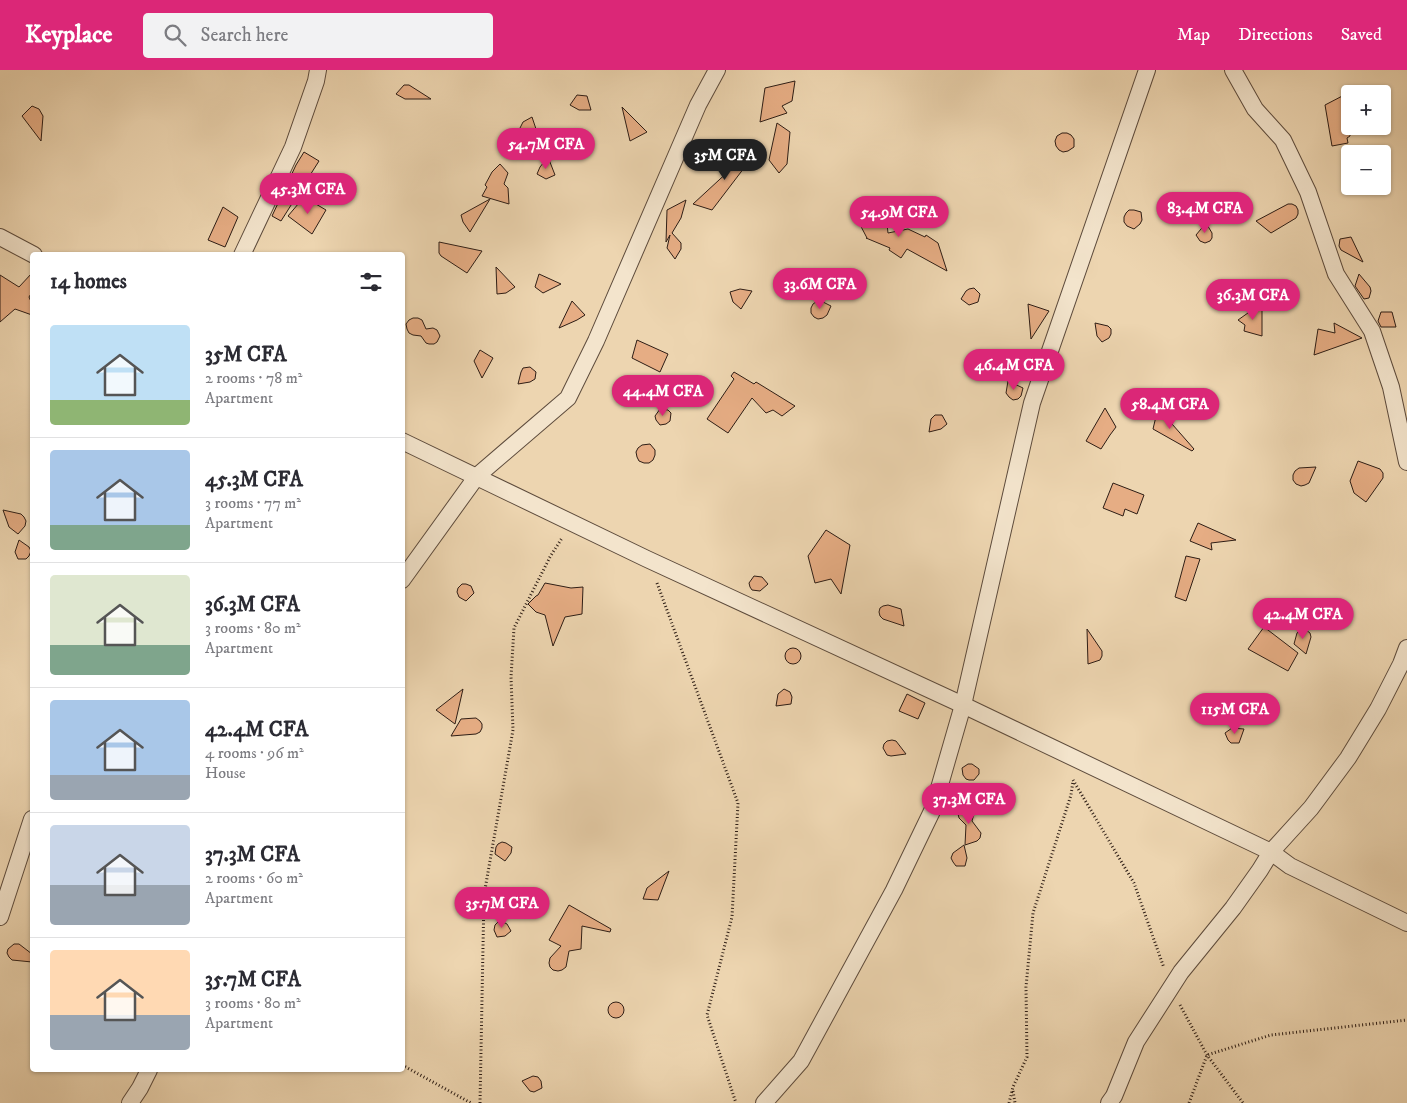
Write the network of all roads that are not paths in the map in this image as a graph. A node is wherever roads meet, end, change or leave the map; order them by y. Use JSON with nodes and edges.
{"nodes":[{"id":1,"x":318,"y":70,"type":"edge"},
{"id":2,"x":717,"y":70,"type":"edge"},
{"id":3,"x":1148,"y":70,"type":"edge"},
{"id":4,"x":1233,"y":70,"type":"edge"},
{"id":5,"x":0,"y":237,"type":"edge"},
{"id":6,"x":243,"y":252,"type":"edge"},
{"id":7,"x":30,"y":253,"type":"edge"},
{"id":8,"x":405,"y":442,"type":"edge"},
{"id":9,"x":1407,"y":462,"type":"edge"},
{"id":10,"x":477,"y":476,"type":"junction"},
{"id":11,"x":405,"y":576,"type":"edge"},
{"id":12,"x":1407,"y":648,"type":"edge"},
{"id":13,"x":963,"y":704,"type":"junction"},
{"id":14,"x":30,"y":825,"type":"edge"},
{"id":15,"x":1271,"y":852,"type":"junction"},
{"id":16,"x":0,"y":917,"type":"edge"},
{"id":17,"x":1407,"y":923,"type":"edge"},
{"id":18,"x":148,"y":1072,"type":"edge"},
{"id":19,"x":130,"y":1103,"type":"edge"},
{"id":20,"x":764,"y":1103,"type":"edge"},
{"id":21,"x":1109,"y":1103,"type":"edge"}],
"edges":[{"from":1,"to":6,"type":"street"},
{"from":2,"to":10,"type":"street"},
{"from":3,"to":13,"type":"street"},
{"from":4,"to":9,"type":"street"},
{"from":5,"to":7,"type":"street"},
{"from":8,"to":10,"type":"street"},
{"from":10,"to":11,"type":"street"},
{"from":10,"to":13,"type":"street"},
{"from":12,"to":15,"type":"street"},
{"from":13,"to":15,"type":"street"},
{"from":13,"to":20,"type":"street"},
{"from":14,"to":16,"type":"street"},
{"from":15,"to":17,"type":"street"},
{"from":15,"to":21,"type":"street"},
{"from":18,"to":19,"type":"street"}]}
